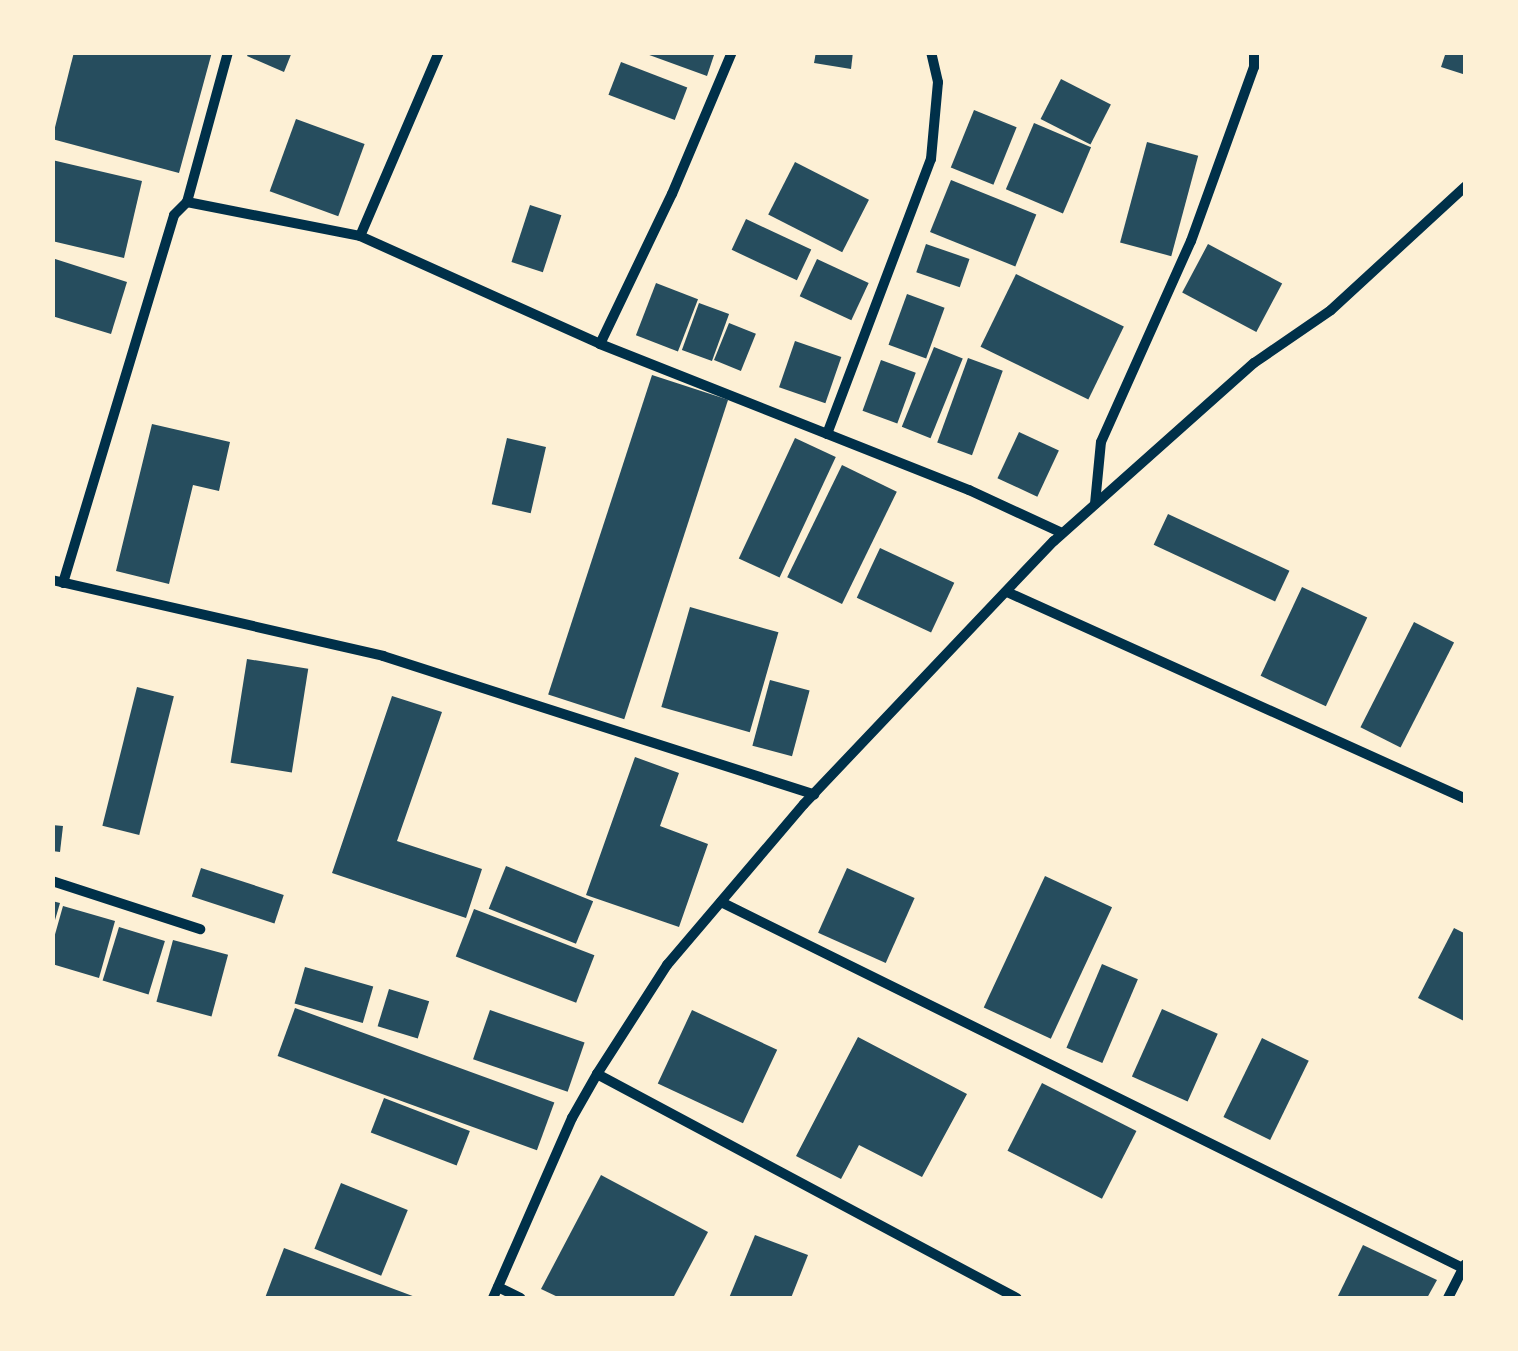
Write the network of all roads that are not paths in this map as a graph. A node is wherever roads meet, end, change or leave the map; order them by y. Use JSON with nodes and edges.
{"nodes":[{"id":1,"x":228,"y":52,"type":"edge"},
{"id":2,"x":440,"y":52,"type":"edge"},
{"id":3,"x":732,"y":52,"type":"edge"},
{"id":4,"x":931,"y":52,"type":"edge"},
{"id":5,"x":1254,"y":52,"type":"edge"},
{"id":6,"x":1466,"y":186,"type":"edge"},
{"id":7,"x":187,"y":202,"type":"junction"},
{"id":8,"x":360,"y":236,"type":"junction"},
{"id":9,"x":600,"y":344,"type":"junction"},
{"id":10,"x":828,"y":434,"type":"junction"},
{"id":11,"x":1095,"y":504,"type":"junction"},
{"id":12,"x":1062,"y":533,"type":"junction"},
{"id":13,"x":58,"y":582,"type":"edge"},
{"id":14,"x":1007,"y":592,"type":"junction"},
{"id":15,"x":814,"y":794,"type":"junction"},
{"id":16,"x":1466,"y":800,"type":"edge"},
{"id":17,"x":52,"y":881,"type":"edge"},
{"id":18,"x":721,"y":902,"type":"junction"},
{"id":19,"x":200,"y":929,"type":"dead end"},
{"id":20,"x":598,"y":1074,"type":"junction"},
{"id":21,"x":1464,"y":1265,"type":"edge"},
{"id":22,"x":498,"y":1286,"type":"junction"},
{"id":23,"x":492,"y":1298,"type":"edge"},
{"id":24,"x":521,"y":1298,"type":"edge"},
{"id":25,"x":1017,"y":1298,"type":"edge"},
{"id":26,"x":1448,"y":1298,"type":"edge"}],
"edges":[{"from":1,"to":7,"type":"street"},
{"from":2,"to":8,"type":"street"},
{"from":3,"to":9,"type":"street"},
{"from":4,"to":10,"type":"street"},
{"from":5,"to":11,"type":"street"},
{"from":6,"to":11,"type":"street"},
{"from":7,"to":8,"type":"street"},
{"from":7,"to":13,"type":"street"},
{"from":8,"to":9,"type":"street"},
{"from":9,"to":10,"type":"street"},
{"from":10,"to":12,"type":"street"},
{"from":11,"to":12,"type":"street"},
{"from":12,"to":14,"type":"street"},
{"from":13,"to":15,"type":"street"},
{"from":14,"to":15,"type":"street"},
{"from":14,"to":16,"type":"street"},
{"from":15,"to":18,"type":"street"},
{"from":17,"to":19,"type":"street"},
{"from":18,"to":20,"type":"street"},
{"from":18,"to":21,"type":"street"},
{"from":20,"to":22,"type":"street"},
{"from":20,"to":25,"type":"street"},
{"from":21,"to":26,"type":"street"},
{"from":22,"to":23,"type":"street"},
{"from":22,"to":24,"type":"street"}]}
